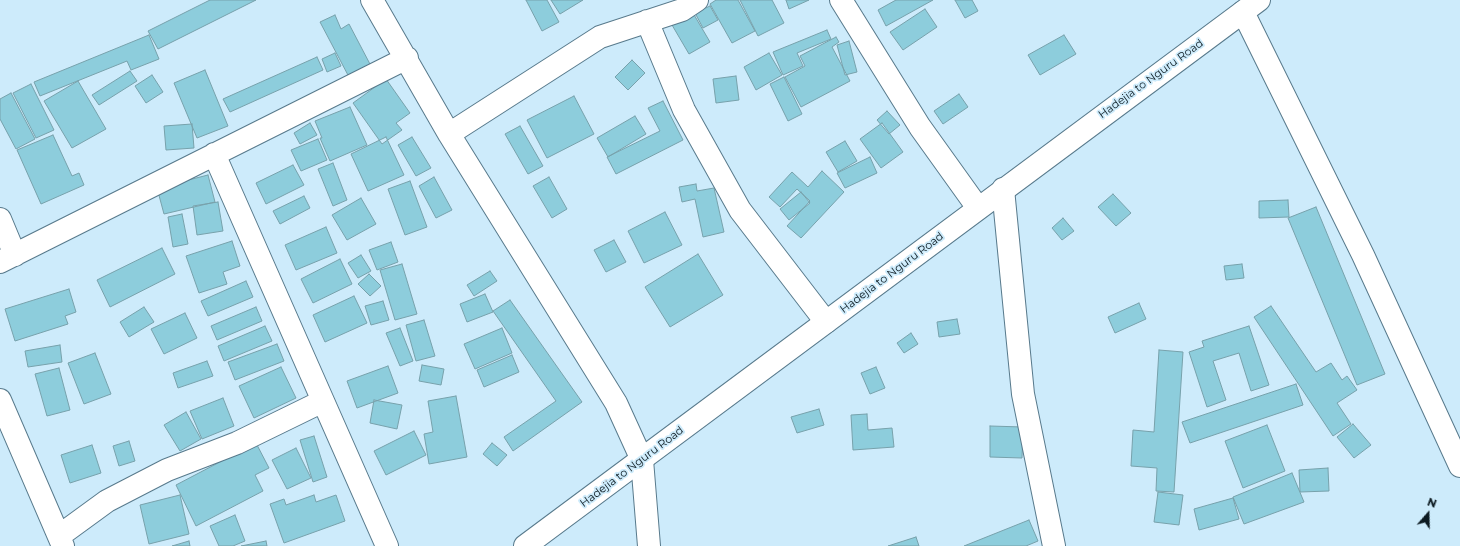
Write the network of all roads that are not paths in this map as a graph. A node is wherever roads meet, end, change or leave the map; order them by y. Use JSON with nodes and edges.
{"nodes":[{"id":1,"x":372,"y":0,"type":"edge"},
{"id":2,"x":697,"y":0,"type":"edge"},
{"id":3,"x":841,"y":0,"type":"edge"},
{"id":4,"x":1251,"y":6,"type":"edge"},
{"id":5,"x":647,"y":21,"type":"junction"},
{"id":6,"x":407,"y":58,"type":"junction"},
{"id":7,"x":449,"y":134,"type":"junction"},
{"id":8,"x":214,"y":154,"type":"junction"},
{"id":9,"x":1003,"y":189,"type":"junction"},
{"id":10,"x":978,"y":208,"type":"junction"},
{"id":11,"x":0,"y":219,"type":"edge"},
{"id":12,"x":8,"y":259,"type":"edge"},
{"id":13,"x":826,"y":322,"type":"junction"},
{"id":14,"x":0,"y":400,"type":"edge"},
{"id":15,"x":323,"y":401,"type":"junction"},
{"id":16,"x":642,"y":460,"type":"junction"},
{"id":17,"x":1460,"y":466,"type":"edge"},
{"id":18,"x":61,"y":541,"type":"edge"},
{"id":19,"x":387,"y":546,"type":"edge"},
{"id":20,"x":525,"y":546,"type":"edge"},
{"id":21,"x":649,"y":546,"type":"edge"},
{"id":22,"x":1054,"y":546,"type":"edge"}],
"edges":[{"from":1,"to":6,"type":"street"},
{"from":2,"to":5,"type":"street"},
{"from":3,"to":10,"type":"street"},
{"from":4,"to":9,"type":"street","name":"Hadejia to Nguru Road"},
{"from":4,"to":17,"type":"street"},
{"from":5,"to":7,"type":"street"},
{"from":5,"to":13,"type":"street"},
{"from":6,"to":7,"type":"street"},
{"from":6,"to":8,"type":"street"},
{"from":7,"to":16,"type":"street"},
{"from":8,"to":12,"type":"street"},
{"from":8,"to":15,"type":"street"},
{"from":9,"to":10,"type":"street","name":"Hadejia to Nguru Road"},
{"from":9,"to":22,"type":"street"},
{"from":10,"to":13,"type":"street","name":"Hadejia to Nguru Road"},
{"from":11,"to":12,"type":"street"},
{"from":13,"to":16,"type":"street","name":"Hadejia to Nguru Road"},
{"from":14,"to":18,"type":"street"},
{"from":15,"to":18,"type":"street"},
{"from":15,"to":19,"type":"street"},
{"from":16,"to":20,"type":"street","name":"Hadejia to Nguru Road"},
{"from":16,"to":21,"type":"street"}]}
